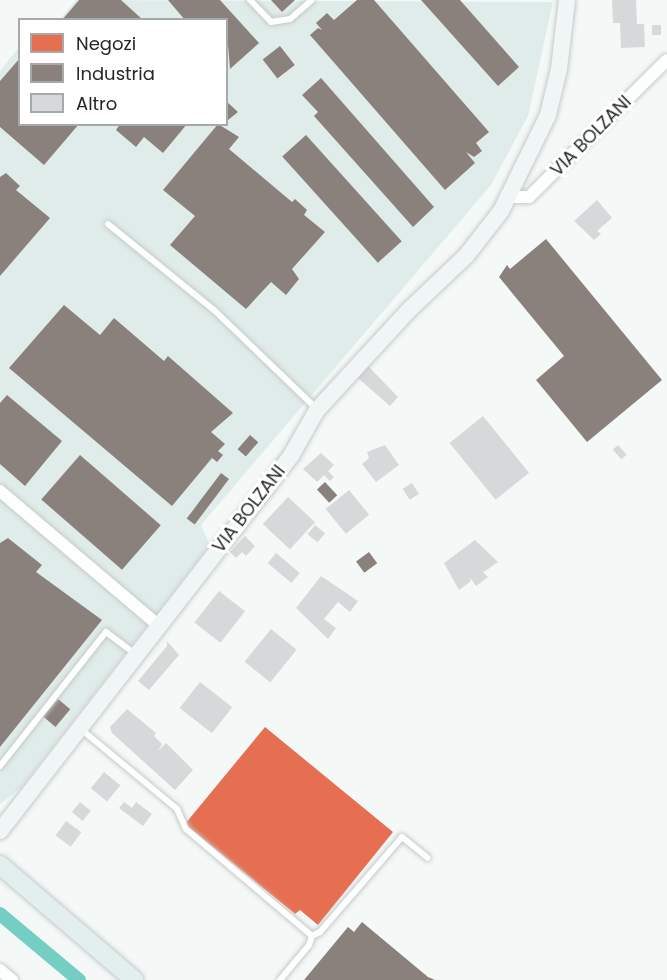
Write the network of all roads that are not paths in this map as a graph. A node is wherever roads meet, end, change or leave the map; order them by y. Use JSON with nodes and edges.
{"nodes":[{"id":1,"x":250,"y":0,"type":"edge"},
{"id":2,"x":312,"y":0,"type":"edge"},
{"id":3,"x":567,"y":0,"type":"edge"},
{"id":4,"x":667,"y":60,"type":"edge"},
{"id":5,"x":509,"y":197,"type":"junction"},
{"id":6,"x":108,"y":224,"type":"dead end"},
{"id":7,"x":317,"y":410,"type":"junction"},
{"id":8,"x":0,"y":491,"type":"edge"},
{"id":9,"x":158,"y":625,"type":"junction"},
{"id":10,"x":135,"y":654,"type":"junction"},
{"id":11,"x":79,"y":728,"type":"junction"},
{"id":12,"x":0,"y":766,"type":"edge"},
{"id":13,"x":0,"y":831,"type":"edge"},
{"id":14,"x":428,"y":858,"type":"dead end"},
{"id":15,"x":0,"y":865,"type":"edge"},
{"id":16,"x":312,"y":936,"type":"junction"},
{"id":17,"x":0,"y":970,"type":"edge"},
{"id":18,"x":0,"y":977,"type":"edge"},
{"id":19,"x":7,"y":980,"type":"edge"},
{"id":20,"x":12,"y":980,"type":"edge"},
{"id":21,"x":134,"y":980,"type":"edge"},
{"id":22,"x":280,"y":980,"type":"edge"}],
"edges":[{"from":1,"to":2,"type":"lane"},
{"from":3,"to":5,"type":"street","name":"VIA BOLZANI"},
{"from":4,"to":5,"type":"street","name":"VIA BOLZANI"},
{"from":5,"to":7,"type":"street","name":"VIA BOLZANI"},
{"from":6,"to":7,"type":"lane"},
{"from":7,"to":9,"type":"street","name":"VIA BOLZANI"},
{"from":8,"to":9,"type":"street"},
{"from":9,"to":10,"type":"street","name":"VIA BOLZANI"},
{"from":10,"to":11,"type":"street","name":"VIA BOLZANI"},
{"from":10,"to":12,"type":"lane"},
{"from":11,"to":13,"type":"street","name":"VIA BOLZANI"},
{"from":11,"to":16,"type":"lane"},
{"from":14,"to":16,"type":"lane"},
{"from":15,"to":21,"type":"main road"},
{"from":16,"to":22,"type":"lane"},
{"from":17,"to":20,"type":"street"},
{"from":18,"to":19,"type":"lane"}]}
